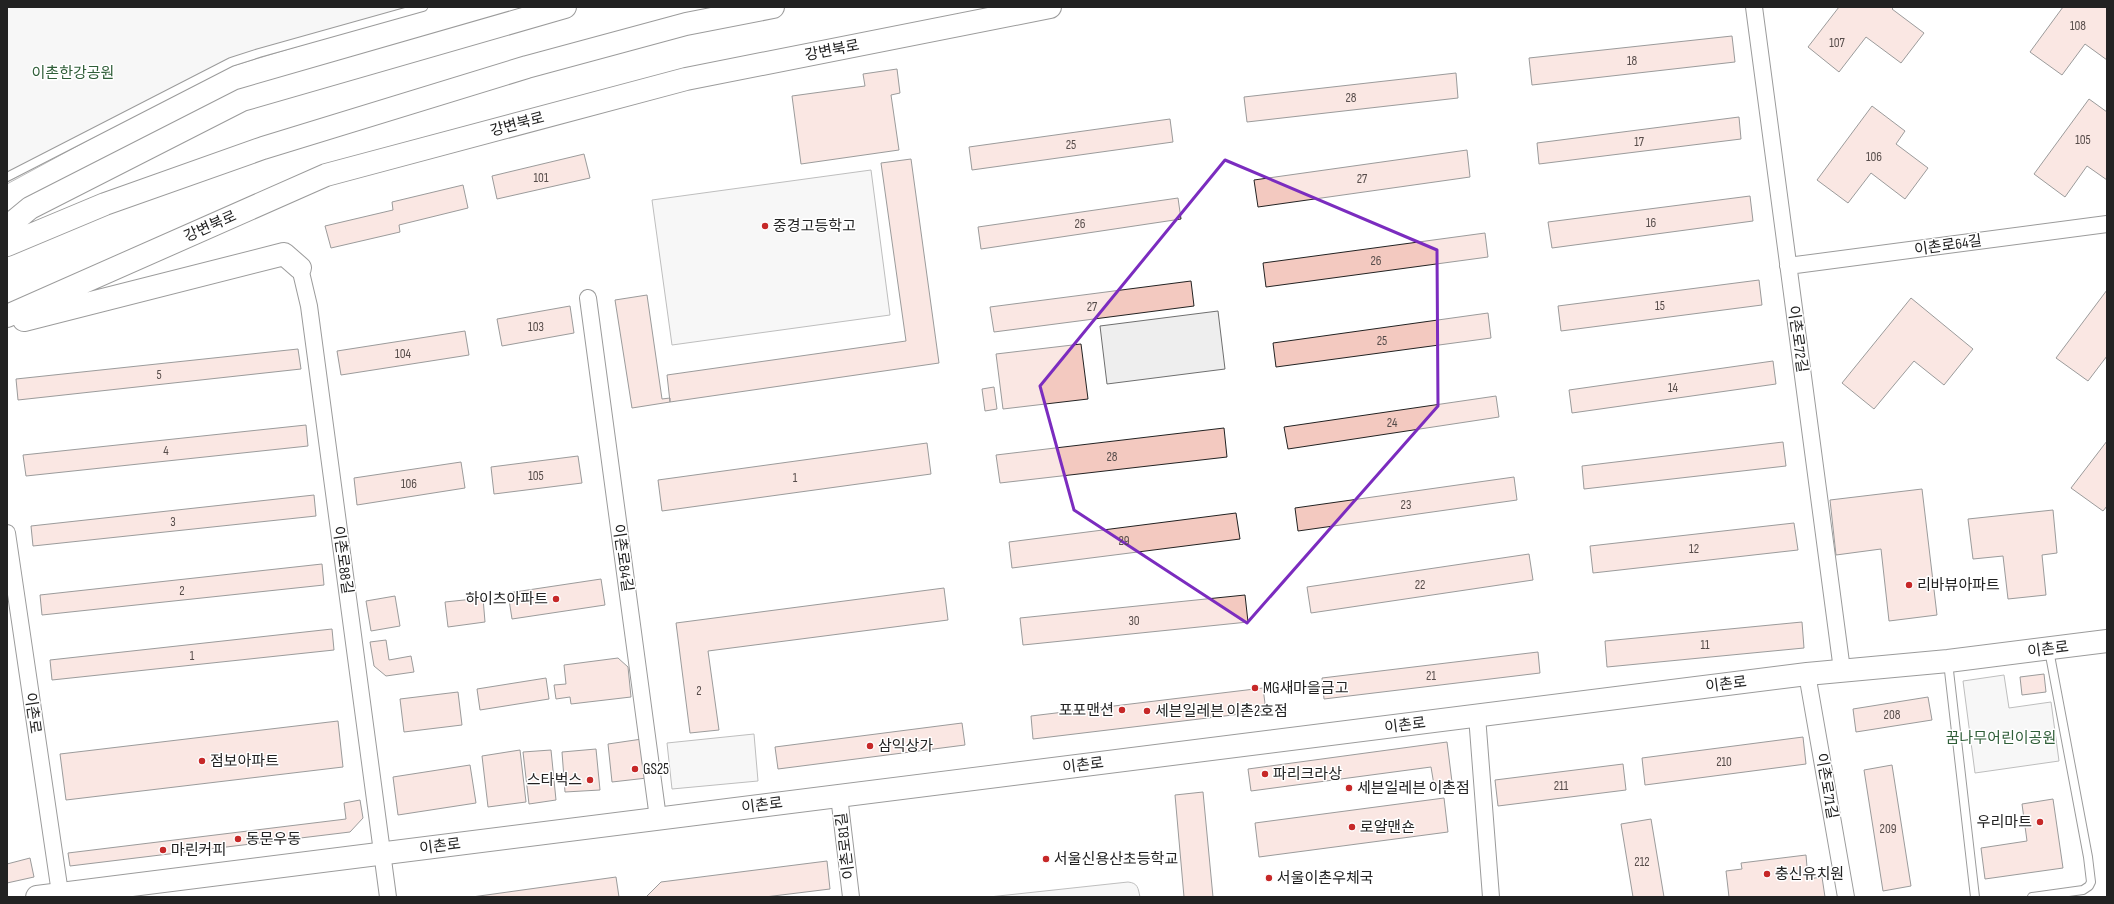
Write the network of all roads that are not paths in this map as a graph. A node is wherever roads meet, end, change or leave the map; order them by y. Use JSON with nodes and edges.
{"nodes":[{"id":1,"x":423,"y":7,"type":"edge"},
{"id":2,"x":565,"y":7,"type":"edge"},
{"id":3,"x":773,"y":7,"type":"edge"},
{"id":4,"x":1050,"y":7,"type":"edge"},
{"id":5,"x":1754,"y":7,"type":"edge"},
{"id":6,"x":7,"y":177,"type":"edge"},
{"id":7,"x":2107,"y":224,"type":"edge"},
{"id":8,"x":7,"y":227,"type":"edge"},
{"id":9,"x":7,"y":245,"type":"edge"},
{"id":10,"x":1788,"y":266,"type":"junction"},
{"id":11,"x":300,"y":268,"type":"joint"},
{"id":12,"x":588,"y":298,"type":"dead end"},
{"id":13,"x":7,"y":316,"type":"edge"},
{"id":14,"x":7,"y":324,"type":"edge"},
{"id":15,"x":7,"y":533,"type":"edge"},
{"id":16,"x":2107,"y":641,"type":"edge"},
{"id":17,"x":2048,"y":650,"type":"junction"},
{"id":18,"x":1948,"y":661,"type":"junction"},
{"id":19,"x":1842,"y":670,"type":"junction"},
{"id":20,"x":1807,"y":674,"type":"junction"},
{"id":21,"x":1477,"y":716,"type":"junction"},
{"id":22,"x":839,"y":796,"type":"junction"},
{"id":23,"x":658,"y":818,"type":"junction"},
{"id":24,"x":382,"y":853,"type":"junction"},
{"id":25,"x":139,"y":890,"type":"edge"},
{"id":26,"x":60,"y":893,"type":"junction"},
{"id":27,"x":36,"y":897,"type":"edge"},
{"id":28,"x":388,"y":897,"type":"edge"},
{"id":29,"x":851,"y":897,"type":"edge"},
{"id":30,"x":1490,"y":897,"type":"edge"},
{"id":31,"x":1846,"y":897,"type":"edge"},
{"id":32,"x":1975,"y":897,"type":"edge"},
{"id":33,"x":2032,"y":897,"type":"edge"}],
"edges":[{"from":1,"to":6,"type":"lane"},
{"from":2,"to":8,"type":"main road"},
{"from":3,"to":9,"type":"main road"},
{"from":4,"to":13,"type":"main road","name":"강변북로"},
{"from":5,"to":10,"type":"street","name":"이촌로72길"},
{"from":7,"to":10,"type":"street","name":"이촌로64길"},
{"from":10,"to":19,"type":"street","name":"이촌로72길"},
{"from":11,"to":14,"type":"main road"},
{"from":11,"to":24,"type":"street","name":"이촌로88길"},
{"from":12,"to":23,"type":"street","name":"이촌로84길"},
{"from":15,"to":26,"type":"street","name":"이촌로"},
{"from":16,"to":17,"type":"main road","name":"이촌로"},
{"from":17,"to":18,"type":"main road","name":"이촌로"},
{"from":17,"to":33,"type":"lane"},
{"from":18,"to":19,"type":"main road","name":"이촌로"},
{"from":18,"to":32,"type":"lane"},
{"from":19,"to":20,"type":"main road","name":"이촌로"},
{"from":20,"to":21,"type":"main road","name":"이촌로"},
{"from":20,"to":31,"type":"street","name":"이촌로71길"},
{"from":21,"to":22,"type":"main road","name":"이촌로"},
{"from":21,"to":30,"type":"street"},
{"from":22,"to":23,"type":"main road","name":"이촌로"},
{"from":22,"to":29,"type":"street","name":"이촌로81길"},
{"from":23,"to":24,"type":"main road","name":"이촌로"},
{"from":24,"to":25,"type":"main road","name":"이촌로"},
{"from":24,"to":28,"type":"street","name":"이촌로88길"},
{"from":25,"to":26,"type":"main road","name":"이촌로"},
{"from":26,"to":27,"type":"main road","name":"이촌로"}]}
